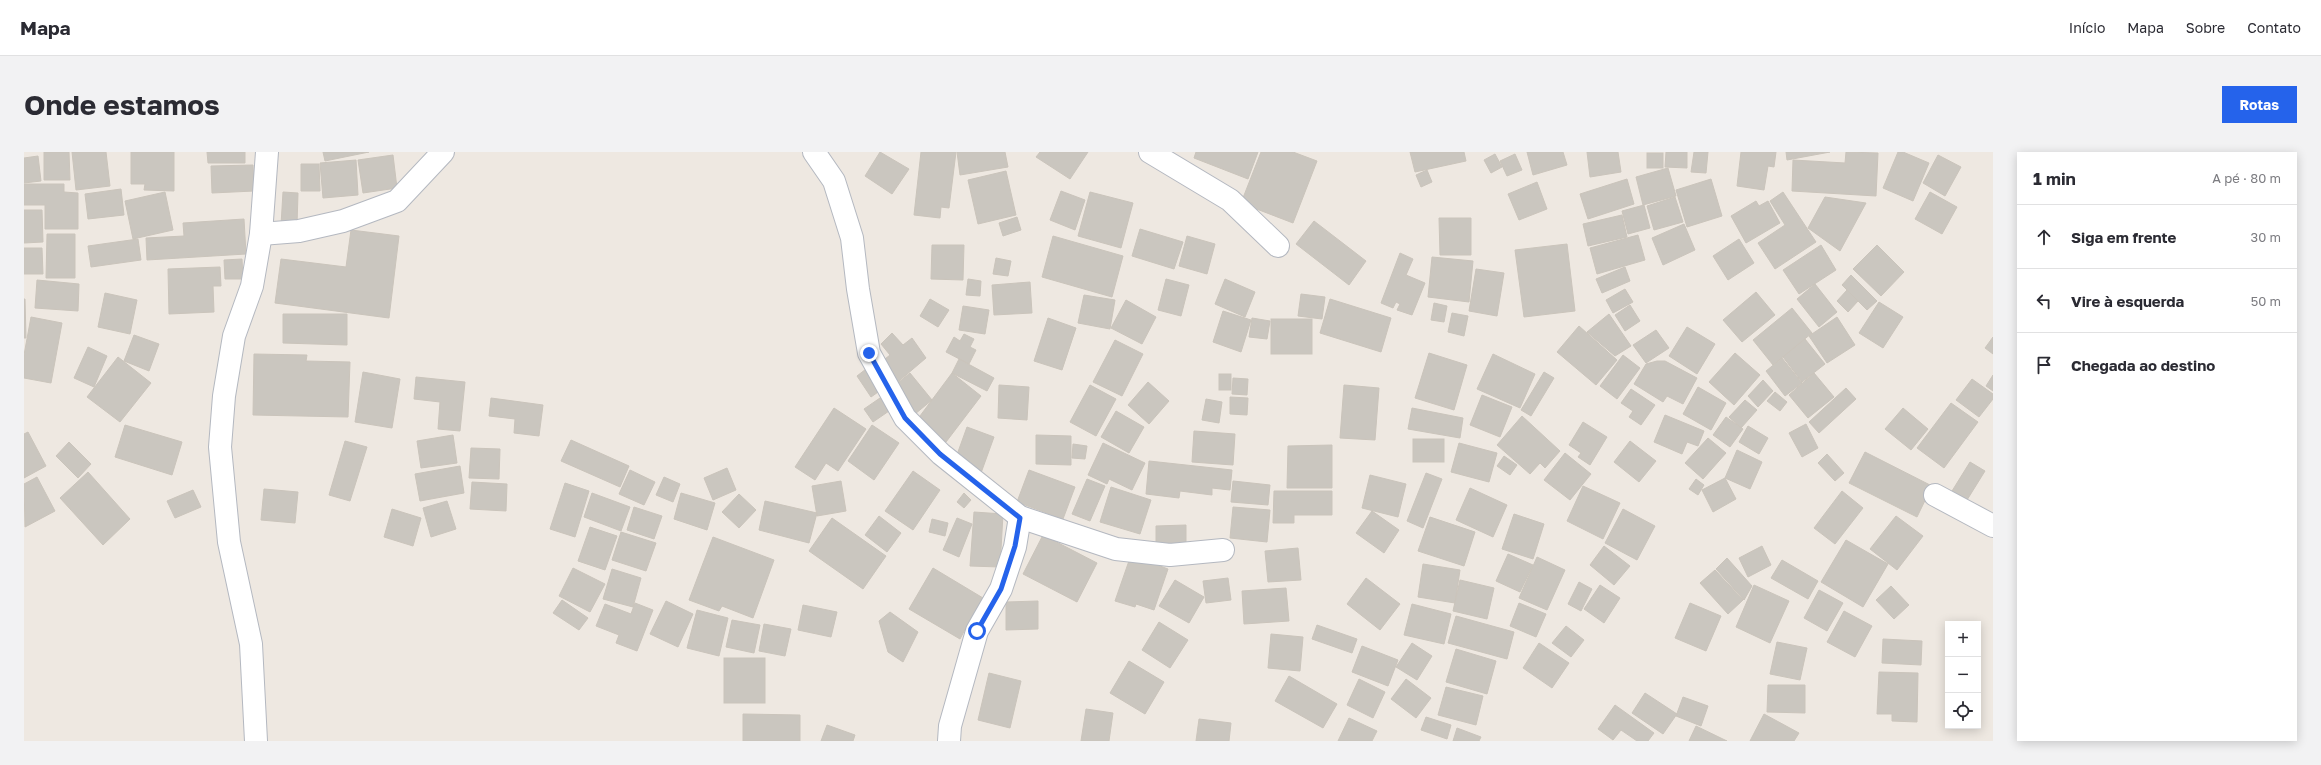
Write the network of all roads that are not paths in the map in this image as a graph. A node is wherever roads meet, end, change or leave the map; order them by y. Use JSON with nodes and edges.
{"nodes":[{"id":1,"x":267,"y":152,"type":"edge"},
{"id":2,"x":443,"y":152,"type":"edge"},
{"id":3,"x":814,"y":152,"type":"edge"},
{"id":4,"x":1150,"y":152,"type":"edge"},
{"id":5,"x":262,"y":234,"type":"junction"},
{"id":6,"x":1278,"y":246,"type":"dead end"},
{"id":7,"x":1935,"y":495,"type":"dead end"},
{"id":8,"x":1020,"y":518,"type":"junction"},
{"id":9,"x":1993,"y":526,"type":"edge"},
{"id":10,"x":1223,"y":550,"type":"dead end"},
{"id":11,"x":256,"y":741,"type":"edge"},
{"id":12,"x":949,"y":741,"type":"edge"}],
"edges":[{"from":1,"to":5,"type":"street"},
{"from":2,"to":5,"type":"street"},
{"from":3,"to":8,"type":"street"},
{"from":4,"to":6,"type":"street"},
{"from":5,"to":11,"type":"street"},
{"from":7,"to":9,"type":"street"},
{"from":8,"to":10,"type":"street"},
{"from":8,"to":12,"type":"street"}]}
